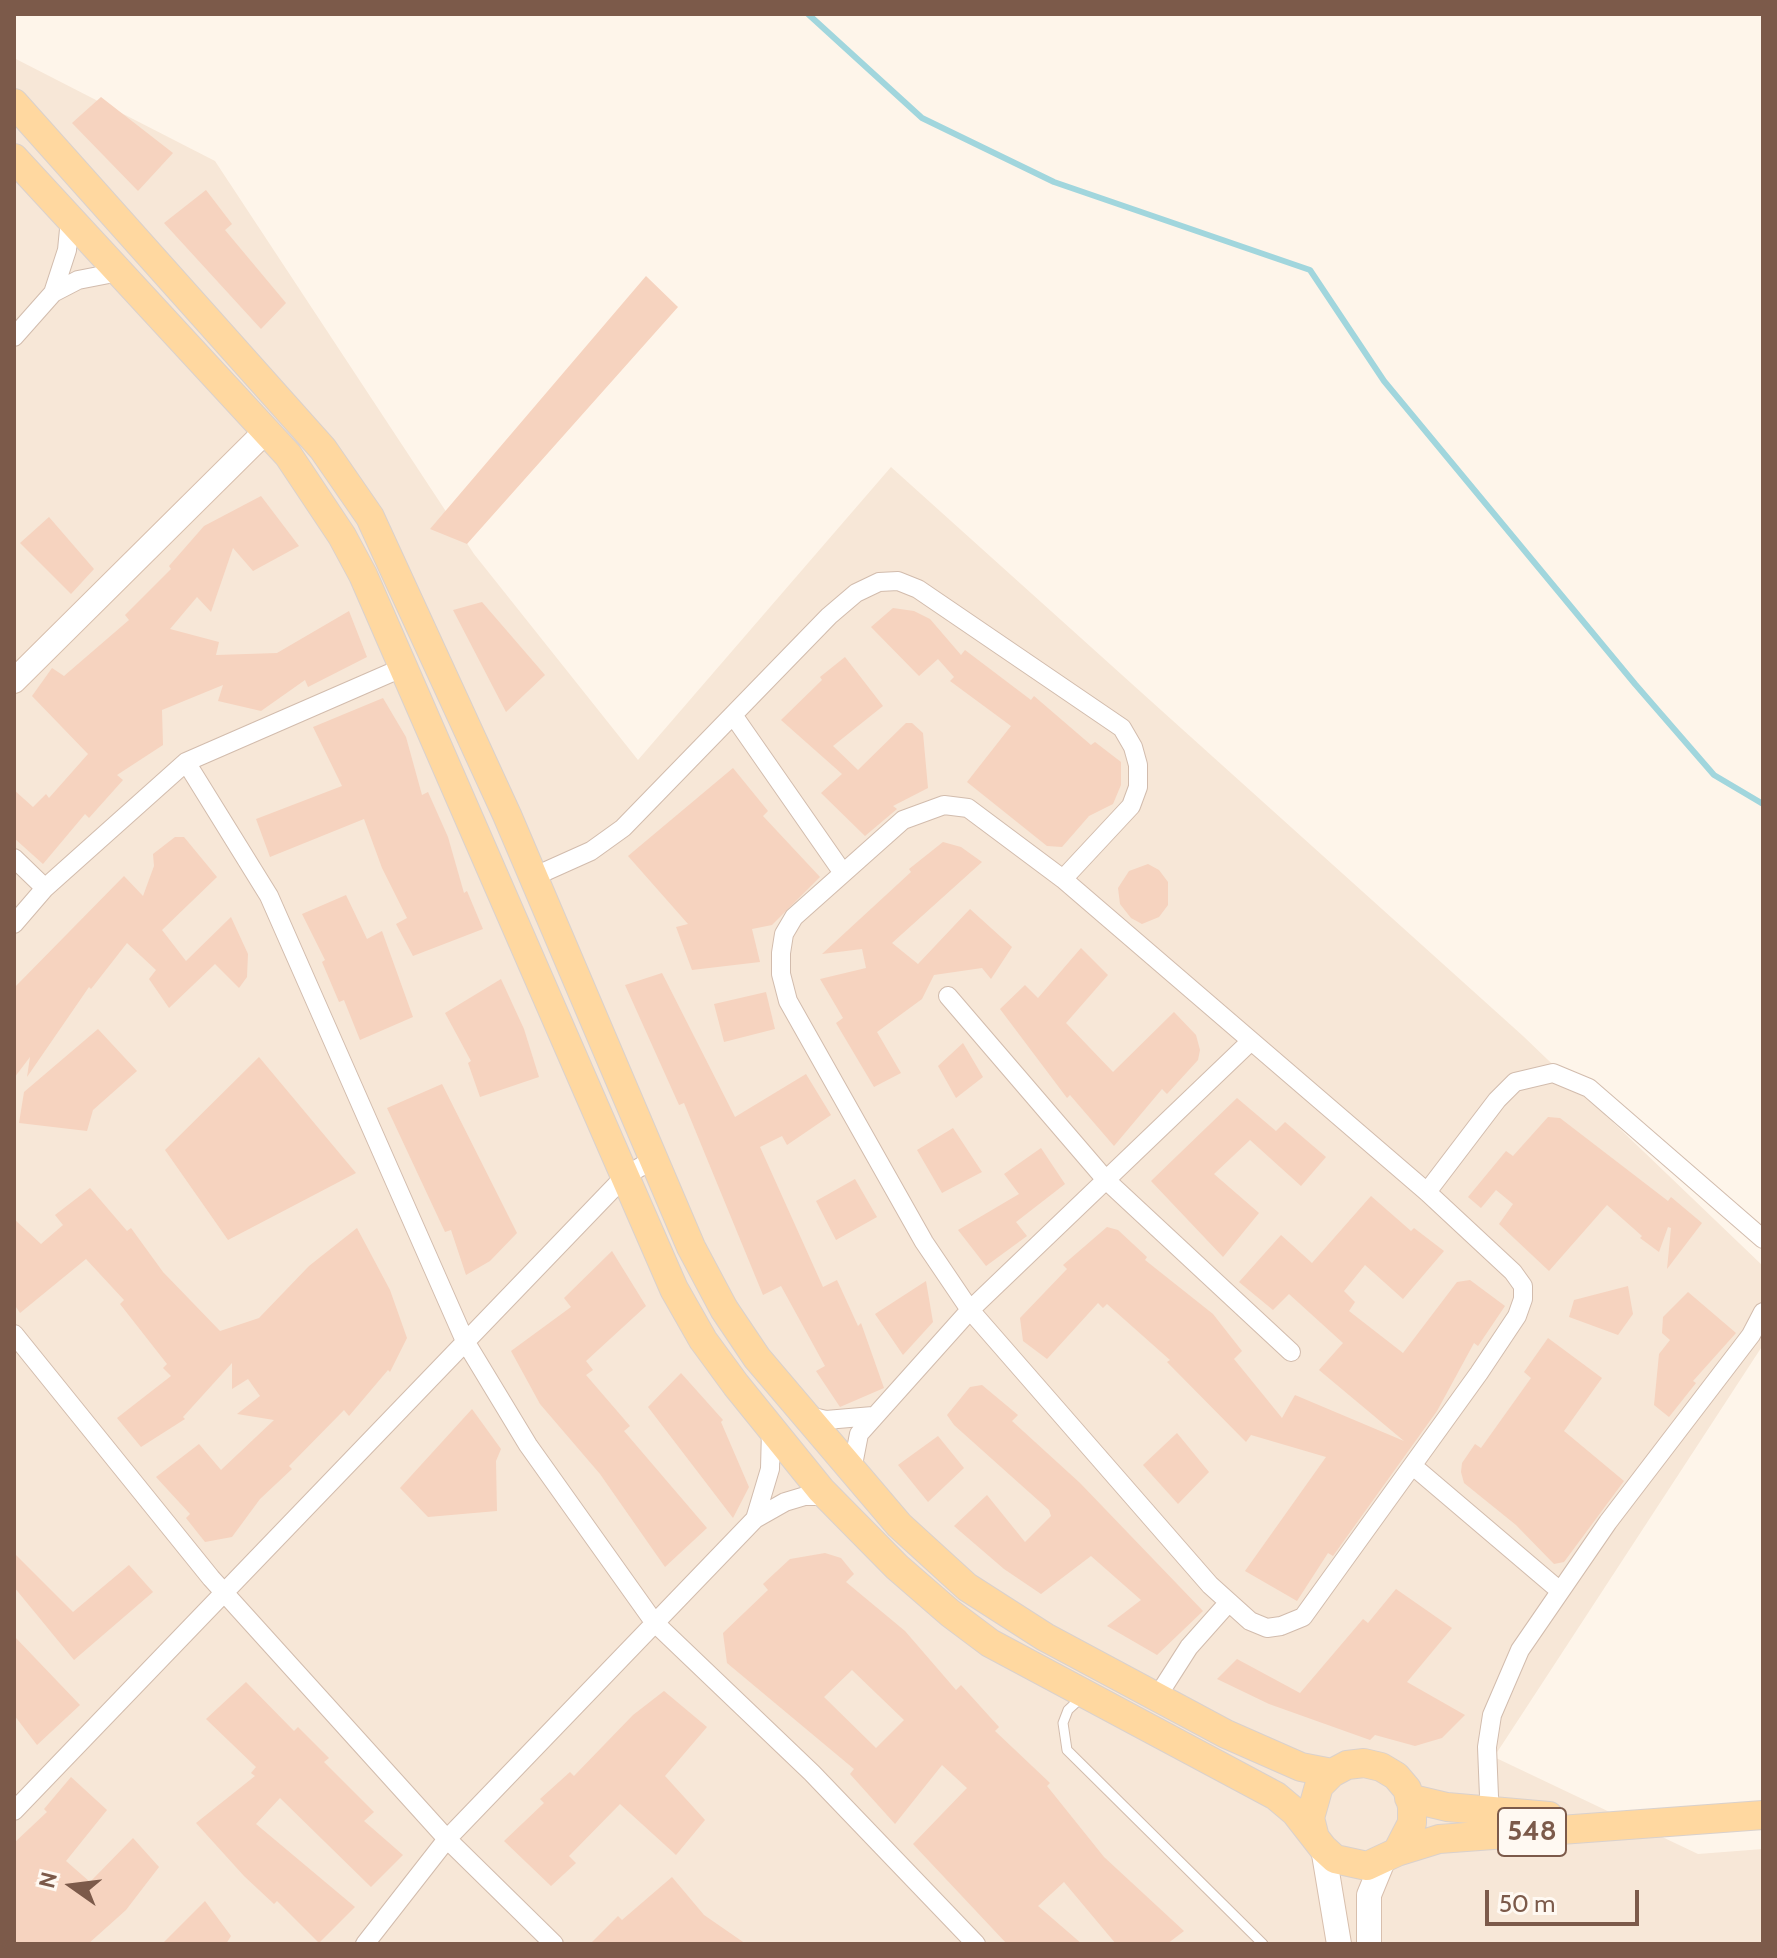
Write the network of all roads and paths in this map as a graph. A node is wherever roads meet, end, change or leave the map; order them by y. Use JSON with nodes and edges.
{"nodes":[{"id":1,"x":14,"y":103,"type":"edge"},
{"id":2,"x":14,"y":158,"type":"edge"},
{"id":3,"x":70,"y":219,"type":"junction"},
{"id":4,"x":119,"y":272,"type":"junction"},
{"id":5,"x":53,"y":293,"type":"junction"},
{"id":6,"x":14,"y":337,"type":"edge"},
{"id":7,"x":266,"y":431,"type":"junction"},
{"id":8,"x":404,"y":667,"type":"junction"},
{"id":9,"x":14,"y":681,"type":"edge"},
{"id":10,"x":733,"y":715,"type":"junction"},
{"id":11,"x":186,"y":762,"type":"junction"},
{"id":12,"x":14,"y":858,"type":"edge"},
{"id":13,"x":843,"y":873,"type":"junction"},
{"id":14,"x":533,"y":877,"type":"junction"},
{"id":15,"x":1063,"y":879,"type":"junction"},
{"id":16,"x":45,"y":888,"type":"junction"},
{"id":17,"x":14,"y":924,"type":"edge"},
{"id":18,"x":948,"y":996,"type":"dead end"},
{"id":19,"x":1251,"y":1041,"type":"junction"},
{"id":20,"x":654,"y":1159,"type":"junction"},
{"id":21,"x":625,"y":1176,"type":"junction"},
{"id":22,"x":1106,"y":1180,"type":"junction"},
{"id":23,"x":1427,"y":1192,"type":"junction"},
{"id":24,"x":1763,"y":1239,"type":"edge"},
{"id":25,"x":970,"y":1310,"type":"junction"},
{"id":26,"x":1763,"y":1312,"type":"edge"},
{"id":27,"x":14,"y":1334,"type":"edge"},
{"id":28,"x":465,"y":1341,"type":"junction"},
{"id":29,"x":1291,"y":1352,"type":"dead end"},
{"id":30,"x":805,"y":1415,"type":"junction"},
{"id":31,"x":873,"y":1416,"type":"junction"},
{"id":32,"x":770,"y":1427,"type":"junction"},
{"id":33,"x":1413,"y":1466,"type":"junction"},
{"id":34,"x":852,"y":1470,"type":"junction"},
{"id":35,"x":827,"y":1496,"type":"junction"},
{"id":36,"x":755,"y":1519,"type":"junction"},
{"id":37,"x":1560,"y":1591,"type":"junction"},
{"id":38,"x":224,"y":1592,"type":"junction"},
{"id":39,"x":1229,"y":1602,"type":"junction"},
{"id":40,"x":654,"y":1622,"type":"junction"},
{"id":41,"x":1087,"y":1695,"type":"junction"},
{"id":42,"x":1157,"y":1697,"type":"junction"},
{"id":43,"x":1332,"y":1773,"type":"junction"},
{"id":44,"x":1409,"y":1798,"type":"junction"},
{"id":45,"x":14,"y":1811,"type":"edge"},
{"id":46,"x":1763,"y":1815,"type":"edge"},
{"id":47,"x":1490,"y":1824,"type":"junction"},
{"id":48,"x":447,"y":1839,"type":"junction"},
{"id":49,"x":1318,"y":1841,"type":"junction"},
{"id":50,"x":1390,"y":1857,"type":"junction"},
{"id":51,"x":1338,"y":1932,"type":"edge"},
{"id":52,"x":365,"y":1944,"type":"edge"},
{"id":53,"x":554,"y":1944,"type":"edge"},
{"id":54,"x":976,"y":1944,"type":"edge"},
{"id":55,"x":1263,"y":1944,"type":"edge"},
{"id":56,"x":1326,"y":1944,"type":"edge"},
{"id":57,"x":1369,"y":1944,"type":"edge"}],
"edges":[{"from":1,"to":14,"type":"main road"},
{"from":2,"to":3,"type":"main road"},
{"from":3,"to":4,"type":"main road"},
{"from":3,"to":5,"type":"street"},
{"from":4,"to":5,"type":"street"},
{"from":4,"to":7,"type":"main road"},
{"from":5,"to":6,"type":"street"},
{"from":7,"to":8,"type":"main road"},
{"from":7,"to":9,"type":"street"},
{"from":8,"to":11,"type":"street"},
{"from":8,"to":21,"type":"main road"},
{"from":10,"to":13,"type":"street"},
{"from":10,"to":14,"type":"street"},
{"from":10,"to":15,"type":"street"},
{"from":11,"to":16,"type":"street"},
{"from":11,"to":28,"type":"street"},
{"from":12,"to":16,"type":"street"},
{"from":13,"to":15,"type":"street"},
{"from":13,"to":25,"type":"street"},
{"from":14,"to":20,"type":"main road"},
{"from":15,"to":19,"type":"street"},
{"from":16,"to":17,"type":"street"},
{"from":18,"to":22,"type":"street"},
{"from":19,"to":22,"type":"street"},
{"from":19,"to":23,"type":"street"},
{"from":20,"to":21,"type":"street"},
{"from":20,"to":30,"type":"main road"},
{"from":21,"to":28,"type":"street"},
{"from":21,"to":32,"type":"main road"},
{"from":22,"to":25,"type":"street"},
{"from":22,"to":29,"type":"street"},
{"from":23,"to":24,"type":"street"},
{"from":23,"to":33,"type":"street"},
{"from":25,"to":31,"type":"street"},
{"from":25,"to":39,"type":"street"},
{"from":26,"to":37,"type":"street"},
{"from":27,"to":38,"type":"street"},
{"from":28,"to":38,"type":"street"},
{"from":28,"to":40,"type":"street"},
{"from":30,"to":31,"type":"street"},
{"from":30,"to":34,"type":"main road"},
{"from":31,"to":34,"type":"street"},
{"from":32,"to":35,"type":"main road"},
{"from":32,"to":36,"type":"street"},
{"from":33,"to":37,"type":"street"},
{"from":33,"to":39,"type":"street"},
{"from":34,"to":42,"type":"main road"},
{"from":35,"to":36,"type":"street"},
{"from":35,"to":41,"type":"main road"},
{"from":36,"to":40,"type":"street"},
{"from":37,"to":47,"type":"street"},
{"from":38,"to":45,"type":"street"},
{"from":38,"to":48,"type":"street"},
{"from":39,"to":42,"type":"street"},
{"from":40,"to":48,"type":"street"},
{"from":40,"to":54,"type":"street"},
{"from":41,"to":49,"type":"main road"},
{"from":41,"to":55,"type":"lane"},
{"from":42,"to":43,"type":"main road"},
{"from":43,"to":44,"type":"main road"},
{"from":43,"to":49,"type":"main road"},
{"from":44,"to":47,"type":"main road","number":"548"},
{"from":44,"to":50,"type":"main road"},
{"from":46,"to":47,"type":"main road","number":"548"},
{"from":47,"to":50,"type":"main road","number":"548"},
{"from":48,"to":52,"type":"street"},
{"from":48,"to":53,"type":"street"},
{"from":49,"to":50,"type":"main road"},
{"from":49,"to":51,"type":"street"},
{"from":50,"to":57,"type":"street"},
{"from":51,"to":56,"type":"street"}]}
